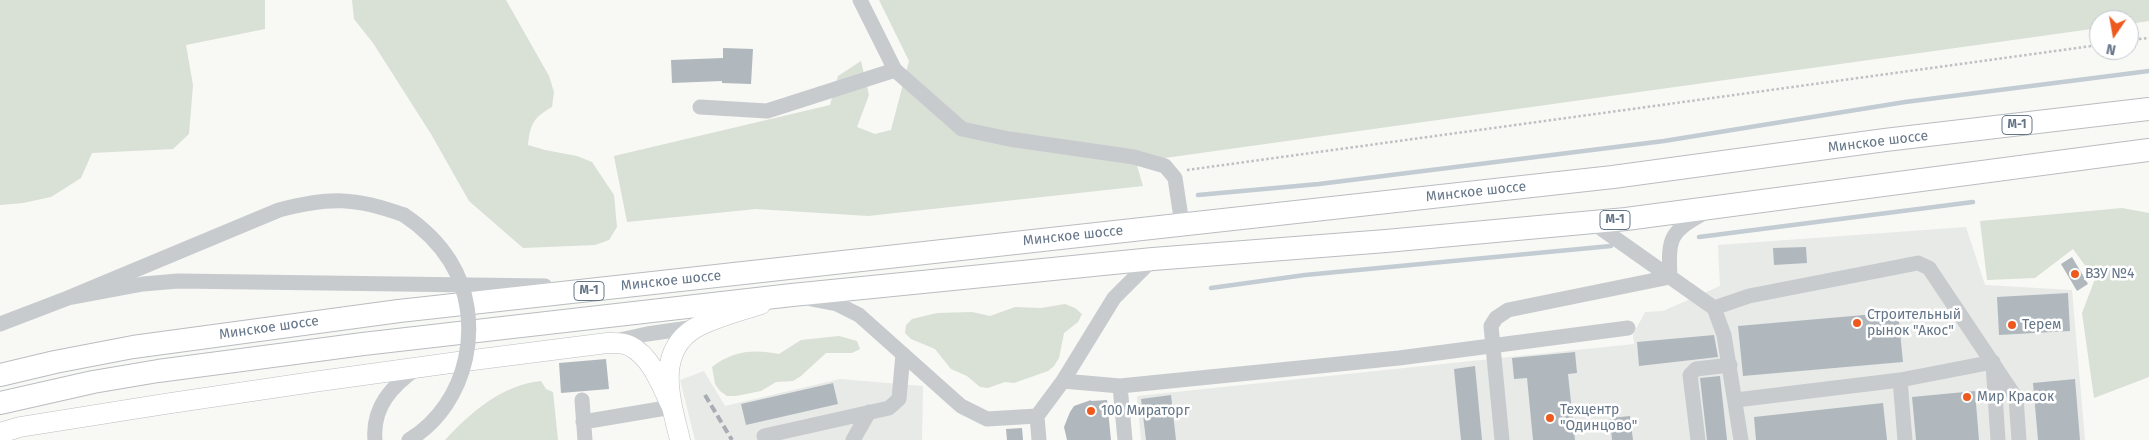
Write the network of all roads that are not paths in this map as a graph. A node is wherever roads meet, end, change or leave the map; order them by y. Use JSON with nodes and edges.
{"nodes":[{"id":1,"x":860,"y":0,"type":"edge"},
{"id":2,"x":895,"y":70,"type":"junction"},
{"id":3,"x":700,"y":107,"type":"dead end"},
{"id":4,"x":2149,"y":109,"type":"edge"},
{"id":5,"x":2149,"y":150,"type":"edge"},
{"id":6,"x":1712,"y":209,"type":"junction"},
{"id":7,"x":1592,"y":222,"type":"junction"},
{"id":8,"x":1182,"y":224,"type":"junction"},
{"id":9,"x":1153,"y":259,"type":"junction"},
{"id":10,"x":1670,"y":277,"type":"junction"},
{"id":11,"x":648,"y":284,"type":"junction"},
{"id":12,"x":788,"y":296,"type":"junction"},
{"id":13,"x":68,"y":298,"type":"junction"},
{"id":14,"x":1714,"y":308,"type":"junction"},
{"id":15,"x":0,"y":324,"type":"edge"},
{"id":16,"x":696,"y":327,"type":"junction"},
{"id":17,"x":1628,"y":328,"type":"dead end"},
{"id":18,"x":607,"y":343,"type":"junction"},
{"id":19,"x":1492,"y":344,"type":"junction"},
{"id":20,"x":903,"y":354,"type":"junction"},
{"id":21,"x":1993,"y":362,"type":"junction"},
{"id":22,"x":1730,"y":365,"type":"junction"},
{"id":23,"x":419,"y":366,"type":"junction"},
{"id":24,"x":0,"y":376,"type":"edge"},
{"id":25,"x":1900,"y":380,"type":"junction"},
{"id":26,"x":1063,"y":381,"type":"junction"},
{"id":27,"x":1120,"y":386,"type":"junction"},
{"id":28,"x":582,"y":400,"type":"dead end"},
{"id":29,"x":1736,"y":400,"type":"junction"},
{"id":30,"x":0,"y":403,"type":"edge"},
{"id":31,"x":672,"y":407,"type":"junction"},
{"id":32,"x":869,"y":412,"type":"junction"},
{"id":33,"x":1037,"y":416,"type":"junction"},
{"id":34,"x":584,"y":422,"type":"junction"},
{"id":35,"x":0,"y":433,"type":"edge"},
{"id":36,"x":764,"y":436,"type":"dead end"},
{"id":37,"x":375,"y":440,"type":"edge"},
{"id":38,"x":409,"y":440,"type":"edge"},
{"id":39,"x":585,"y":440,"type":"edge"},
{"id":40,"x":680,"y":440,"type":"edge"},
{"id":41,"x":852,"y":440,"type":"edge"},
{"id":42,"x":1039,"y":440,"type":"edge"},
{"id":43,"x":1125,"y":440,"type":"edge"},
{"id":44,"x":1502,"y":440,"type":"edge"},
{"id":45,"x":1698,"y":440,"type":"edge"},
{"id":46,"x":1741,"y":440,"type":"edge"},
{"id":47,"x":1905,"y":440,"type":"edge"},
{"id":48,"x":1998,"y":440,"type":"edge"},
{"id":49,"x":2019,"y":440,"type":"edge"}],
"edges":[{"from":1,"to":2,"type":"street"},
{"from":2,"to":3,"type":"street"},
{"from":2,"to":8,"type":"street"},
{"from":4,"to":8,"type":"highway","name":"Минское шоссе","number":"М-1"},
{"from":5,"to":6,"type":"highway","name":"Минское шоссе","number":"М-1"},
{"from":6,"to":7,"type":"highway","name":"Минское шоссе","number":"М-1"},
{"from":6,"to":10,"type":"street"},
{"from":7,"to":9,"type":"highway","name":"Минское шоссе","number":"М-1"},
{"from":7,"to":10,"type":"street"},
{"from":8,"to":11,"type":"highway","name":"Минское шоссе","number":"М-1"},
{"from":9,"to":12,"type":"highway","name":"Минское шоссе","number":"М-1"},
{"from":9,"to":26,"type":"street"},
{"from":10,"to":14,"type":"street"},
{"from":10,"to":19,"type":"street"},
{"from":11,"to":13,"type":"street"},
{"from":11,"to":24,"type":"highway","name":"Минское шоссе","number":"М-1"},
{"from":12,"to":16,"type":"main road"},
{"from":12,"to":20,"type":"street"},
{"from":12,"to":30,"type":"highway","name":"Минское шоссе","number":"М-1"},
{"from":13,"to":15,"type":"street"},
{"from":13,"to":38,"type":"street","bridge":true},
{"from":14,"to":21,"type":"street"},
{"from":14,"to":22,"type":"street"},
{"from":16,"to":18,"type":"street"},
{"from":16,"to":31,"type":"main road"},
{"from":17,"to":19,"type":"street"},
{"from":18,"to":23,"type":"main road"},
{"from":18,"to":31,"type":"main road"},
{"from":19,"to":27,"type":"street"},
{"from":19,"to":44,"type":"street"},
{"from":20,"to":32,"type":"street"},
{"from":20,"to":33,"type":"street"},
{"from":21,"to":25,"type":"street"},
{"from":21,"to":48,"type":"street"},
{"from":21,"to":49,"type":"street"},
{"from":22,"to":29,"type":"street"},
{"from":22,"to":45,"type":"street"},
{"from":23,"to":35,"type":"main road"},
{"from":23,"to":37,"type":"street"},
{"from":25,"to":29,"type":"street"},
{"from":25,"to":47,"type":"street"},
{"from":26,"to":27,"type":"street"},
{"from":26,"to":33,"type":"street"},
{"from":27,"to":43,"type":"street"},
{"from":28,"to":34,"type":"street"},
{"from":29,"to":46,"type":"street"},
{"from":31,"to":34,"type":"street"},
{"from":31,"to":40,"type":"main road"},
{"from":32,"to":36,"type":"street"},
{"from":32,"to":41,"type":"street"},
{"from":33,"to":42,"type":"street"},
{"from":34,"to":39,"type":"street"}]}
